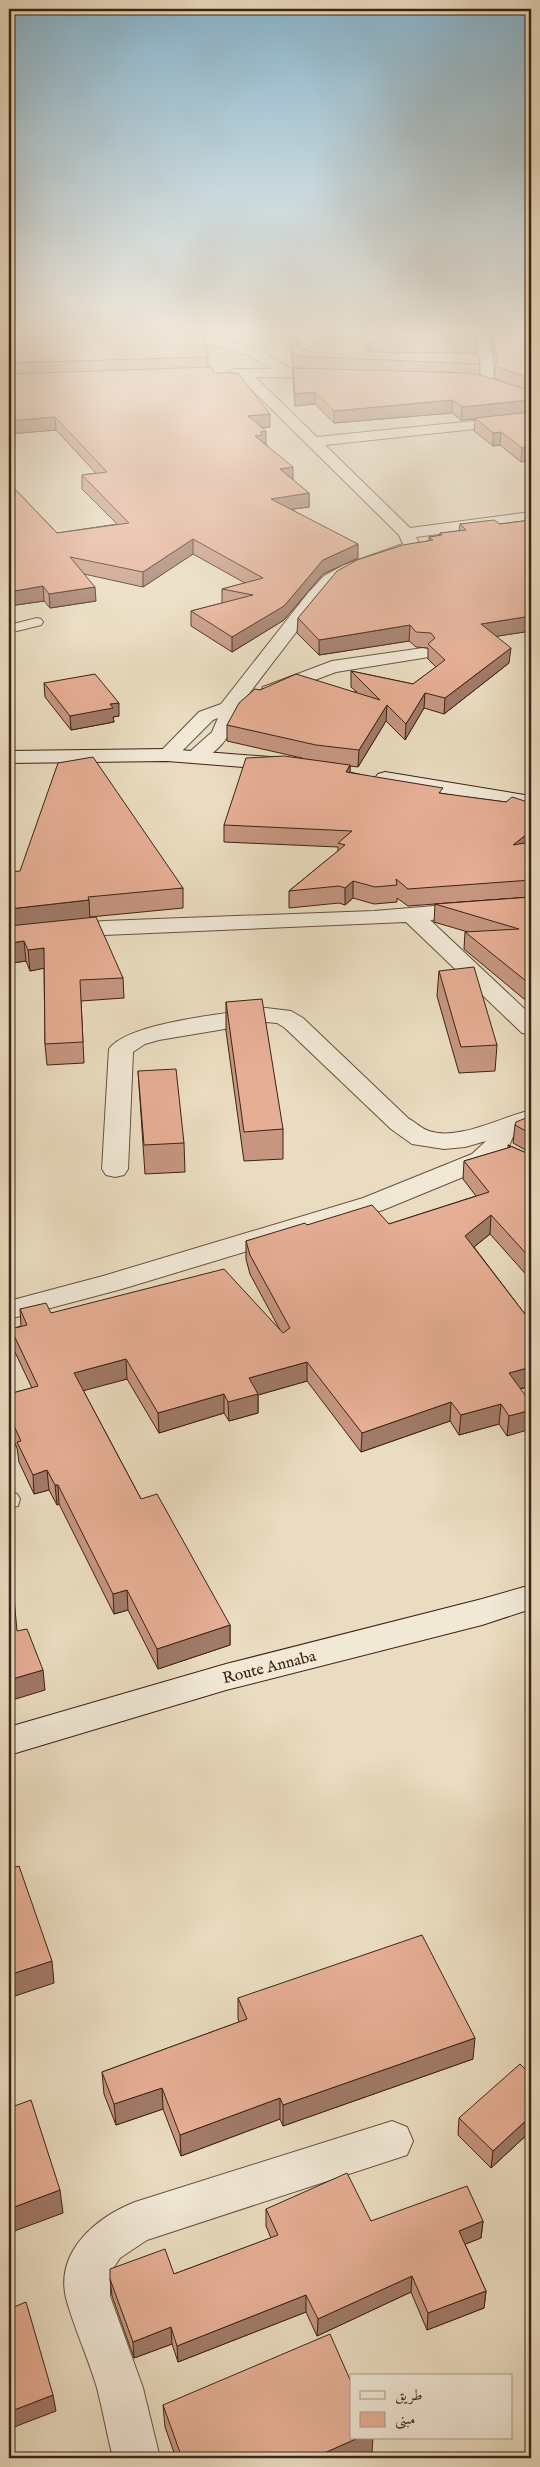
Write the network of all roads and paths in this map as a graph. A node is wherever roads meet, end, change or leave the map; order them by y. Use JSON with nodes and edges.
{"nodes":[{"id":1,"x":315,"y":446,"type":"edge"},
{"id":2,"x":531,"y":517,"type":"edge"},
{"id":3,"x":406,"y":533,"type":"junction"},
{"id":4,"x":36,"y":622,"type":"dead end"},
{"id":5,"x":9,"y":629,"type":"edge"},
{"id":6,"x":423,"y":653,"type":"dead end"},
{"id":7,"x":233,"y":702,"type":"junction"},
{"id":8,"x":167,"y":755,"type":"junction"},
{"id":9,"x":195,"y":756,"type":"junction"},
{"id":10,"x":9,"y":757,"type":"edge"},
{"id":11,"x":300,"y":766,"type":"edge"},
{"id":12,"x":368,"y":776,"type":"edge"},
{"id":13,"x":531,"y":802,"type":"edge"},
{"id":14,"x":531,"y":905,"type":"edge"},
{"id":15,"x":411,"y":915,"type":"junction"},
{"id":16,"x":9,"y":938,"type":"edge"},
{"id":17,"x":531,"y":1028,"type":"edge"},
{"id":18,"x":531,"y":1118,"type":"edge"},
{"id":19,"x":505,"y":1144,"type":"junction"},
{"id":20,"x":115,"y":1169,"type":"dead end"},
{"id":21,"x":9,"y":1310,"type":"edge"},
{"id":22,"x":531,"y":1597,"type":"edge"},
{"id":23,"x":9,"y":1741,"type":"edge"},
{"id":24,"x":392,"y":2141,"type":"dead end"},
{"id":25,"x":136,"y":2458,"type":"edge"}],
"edges":[{"from":1,"to":3,"type":"street"},
{"from":2,"to":3,"type":"street"},
{"from":3,"to":7,"type":"street"},
{"from":4,"to":5,"type":"lane"},
{"from":6,"to":7,"type":"street"},
{"from":7,"to":8,"type":"street"},
{"from":7,"to":9,"type":"street"},
{"from":8,"to":9,"type":"street"},
{"from":8,"to":10,"type":"street"},
{"from":9,"to":11,"type":"street"},
{"from":12,"to":13,"type":"street"},
{"from":14,"to":15,"type":"street"},
{"from":15,"to":16,"type":"street"},
{"from":15,"to":17,"type":"street"},
{"from":18,"to":19,"type":"street"},
{"from":19,"to":20,"type":"street"},
{"from":19,"to":21,"type":"street"},
{"from":22,"to":23,"type":"street","name":"Route Annaba"},
{"from":24,"to":25,"type":"street"}]}
